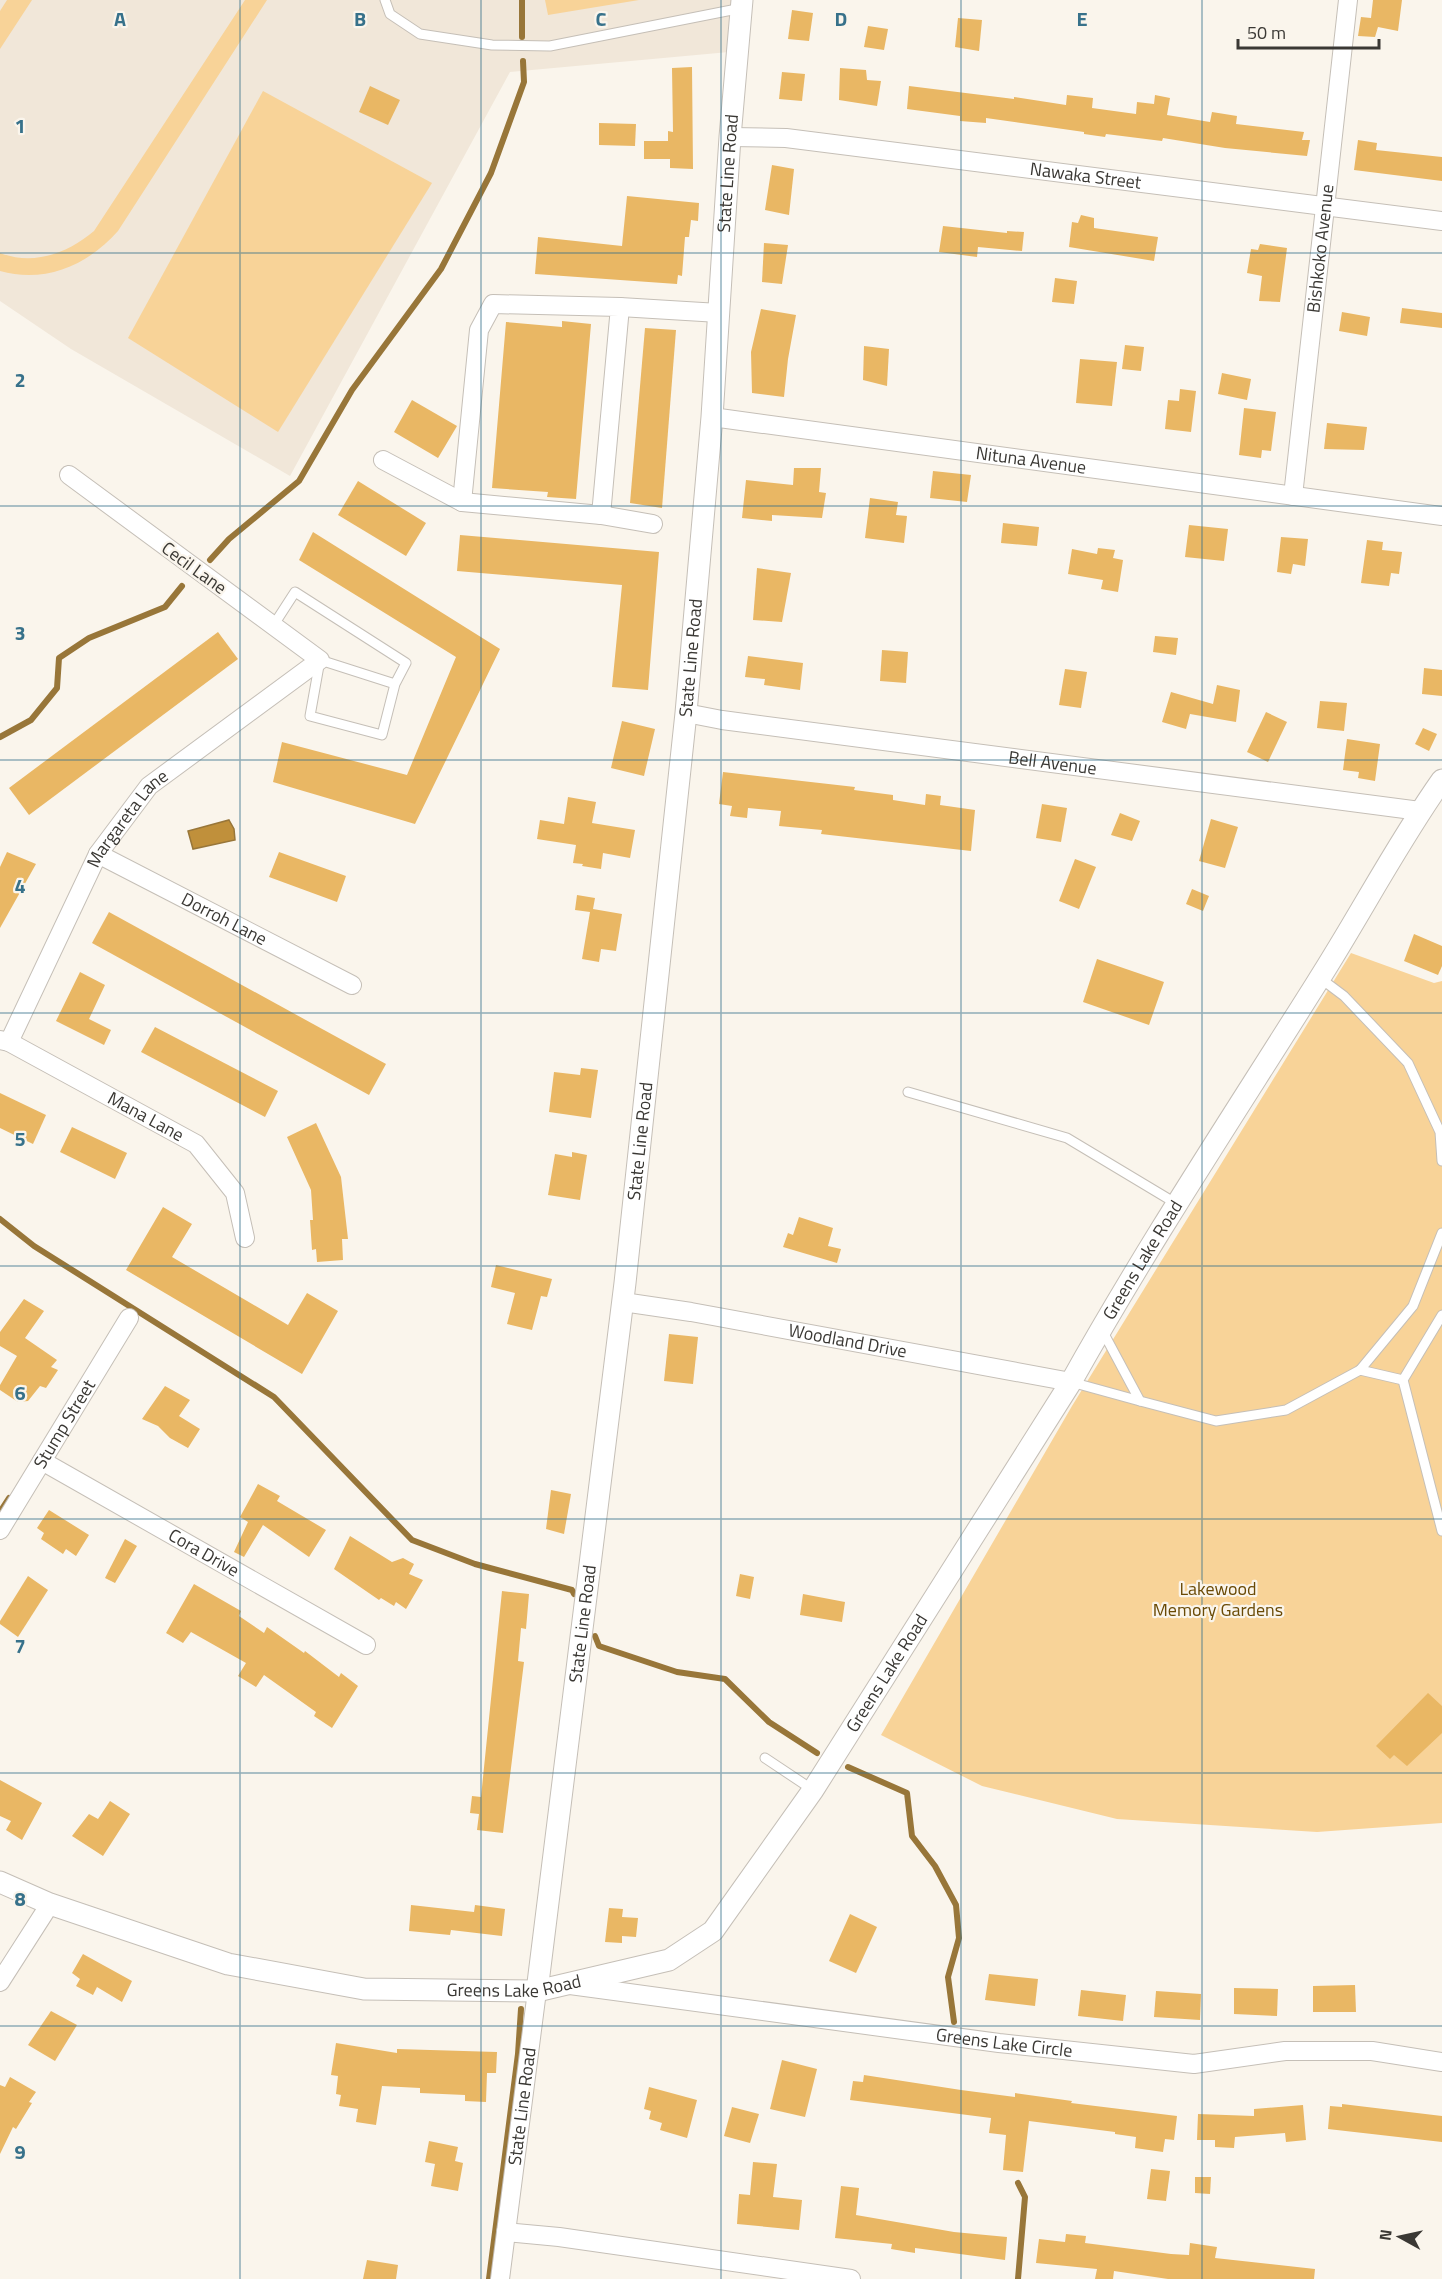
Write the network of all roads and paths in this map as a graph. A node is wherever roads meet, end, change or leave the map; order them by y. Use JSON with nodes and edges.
{"nodes":[{"id":1,"x":385,"y":0,"type":"edge"},
{"id":2,"x":1348,"y":0,"type":"edge"},
{"id":3,"x":742,"y":4,"type":"edge"},
{"id":4,"x":730,"y":137,"type":"junction"},
{"id":5,"x":1326,"y":206,"type":"junction"},
{"id":6,"x":1442,"y":221,"type":"edge"},
{"id":7,"x":620,"y":307,"type":"junction"},
{"id":8,"x":719,"y":313,"type":"junction"},
{"id":9,"x":712,"y":417,"type":"junction"},
{"id":10,"x":383,"y":460,"type":"dead end"},
{"id":11,"x":69,"y":475,"type":"dead end"},
{"id":12,"x":1293,"y":496,"type":"junction"},
{"id":13,"x":462,"y":502,"type":"junction"},
{"id":14,"x":601,"y":515,"type":"junction"},
{"id":15,"x":1442,"y":516,"type":"edge"},
{"id":16,"x":653,"y":524,"type":"dead end"},
{"id":17,"x":273,"y":626,"type":"junction"},
{"id":18,"x":320,"y":660,"type":"junction"},
{"id":19,"x":395,"y":684,"type":"junction"},
{"id":20,"x":686,"y":713,"type":"junction"},
{"id":21,"x":1442,"y":780,"type":"edge"},
{"id":22,"x":1420,"y":811,"type":"junction"},
{"id":23,"x":98,"y":854,"type":"junction"},
{"id":24,"x":1320,"y":978,"type":"junction"},
{"id":25,"x":352,"y":985,"type":"dead end"},
{"id":26,"x":4,"y":1041,"type":"edge"},
{"id":27,"x":908,"y":1092,"type":"dead end"},
{"id":28,"x":1442,"y":1161,"type":"edge"},
{"id":29,"x":1177,"y":1204,"type":"junction"},
{"id":30,"x":1442,"y":1233,"type":"edge"},
{"id":31,"x":245,"y":1238,"type":"dead end"},
{"id":32,"x":623,"y":1302,"type":"junction"},
{"id":33,"x":1442,"y":1315,"type":"edge"},
{"id":34,"x":129,"y":1318,"type":"dead end"},
{"id":35,"x":1101,"y":1329,"type":"junction"},
{"id":36,"x":1360,"y":1370,"type":"junction"},
{"id":37,"x":1403,"y":1380,"type":"junction"},
{"id":38,"x":1071,"y":1382,"type":"junction"},
{"id":39,"x":1140,"y":1401,"type":"junction"},
{"id":40,"x":42,"y":1461,"type":"junction"},
{"id":41,"x":0,"y":1530,"type":"edge"},
{"id":42,"x":1442,"y":1531,"type":"edge"},
{"id":43,"x":366,"y":1645,"type":"dead end"},
{"id":44,"x":765,"y":1758,"type":"dead end"},
{"id":45,"x":813,"y":1790,"type":"junction"},
{"id":46,"x":0,"y":1882,"type":"edge"},
{"id":47,"x":50,"y":1904,"type":"junction"},
{"id":48,"x":0,"y":1982,"type":"edge"},
{"id":49,"x":568,"y":1985,"type":"junction"},
{"id":50,"x":537,"y":1991,"type":"junction"},
{"id":51,"x":1442,"y":2062,"type":"edge"},
{"id":52,"x":506,"y":2232,"type":"junction"},
{"id":53,"x":500,"y":2279,"type":"edge"},
{"id":54,"x":851,"y":2279,"type":"edge"}],
"edges":[{"from":1,"to":3,"type":"lane"},
{"from":2,"to":5,"type":"street","name":"Bishkoko Avenue"},
{"from":3,"to":4,"type":"street","name":"State Line Road"},
{"from":4,"to":5,"type":"street","name":"Nawaka Street"},
{"from":4,"to":8,"type":"street","name":"State Line Road"},
{"from":5,"to":6,"type":"street","name":"Nawaka Street"},
{"from":5,"to":12,"type":"street","name":"Bishkoko Avenue"},
{"from":7,"to":8,"type":"street"},
{"from":7,"to":13,"type":"street"},
{"from":7,"to":14,"type":"street"},
{"from":8,"to":9,"type":"street","name":"State Line Road"},
{"from":9,"to":12,"type":"street","name":"Nituna Avenue"},
{"from":9,"to":20,"type":"street","name":"State Line Road"},
{"from":10,"to":13,"type":"street"},
{"from":11,"to":17,"type":"street","name":"Cecil Lane"},
{"from":12,"to":15,"type":"street","name":"Nituna Avenue"},
{"from":13,"to":14,"type":"street"},
{"from":14,"to":16,"type":"street"},
{"from":17,"to":18,"type":"street","name":"Cecil Lane"},
{"from":17,"to":19,"type":"lane"},
{"from":18,"to":19,"type":"lane"},
{"from":18,"to":19,"type":"lane"},
{"from":18,"to":23,"type":"street","name":"Margareta Lane"},
{"from":20,"to":22,"type":"street","name":"Bell Avenue"},
{"from":20,"to":32,"type":"street","name":"State Line Road"},
{"from":21,"to":22,"type":"street","name":"Greens Lake Road"},
{"from":22,"to":24,"type":"street","name":"Greens Lake Road"},
{"from":23,"to":25,"type":"street","name":"Dorroh Lane"},
{"from":23,"to":26,"type":"street","name":"Margareta Lane"},
{"from":24,"to":28,"type":"lane"},
{"from":24,"to":29,"type":"street","name":"Greens Lake Road"},
{"from":26,"to":31,"type":"street","name":"Mana Lane"},
{"from":27,"to":29,"type":"lane"},
{"from":29,"to":35,"type":"street","name":"Greens Lake Road"},
{"from":30,"to":36,"type":"lane"},
{"from":32,"to":38,"type":"street","name":"Woodland Drive"},
{"from":32,"to":50,"type":"street","name":"State Line Road"},
{"from":33,"to":37,"type":"lane"},
{"from":34,"to":40,"type":"street","name":"Stump Street"},
{"from":35,"to":38,"type":"street","name":"Greens Lake Road"},
{"from":35,"to":39,"type":"lane"},
{"from":36,"to":37,"type":"lane"},
{"from":36,"to":39,"type":"lane"},
{"from":37,"to":42,"type":"lane"},
{"from":38,"to":39,"type":"lane"},
{"from":38,"to":45,"type":"street","name":"Greens Lake Road"},
{"from":40,"to":41,"type":"street","name":"Stump Street"},
{"from":40,"to":43,"type":"street","name":"Cora Drive"},
{"from":44,"to":45,"type":"lane"},
{"from":45,"to":49,"type":"street","name":"Greens Lake Road"},
{"from":46,"to":47,"type":"street","name":"Greens Lake Road"},
{"from":47,"to":48,"type":"street"},
{"from":47,"to":50,"type":"street","name":"Greens Lake Road"},
{"from":49,"to":50,"type":"street","name":"Greens Lake Road"},
{"from":49,"to":51,"type":"street","name":"Greens Lake Circle"},
{"from":50,"to":52,"type":"street","name":"State Line Road"},
{"from":52,"to":53,"type":"street","name":"State Line Road"},
{"from":52,"to":54,"type":"street"}]}
